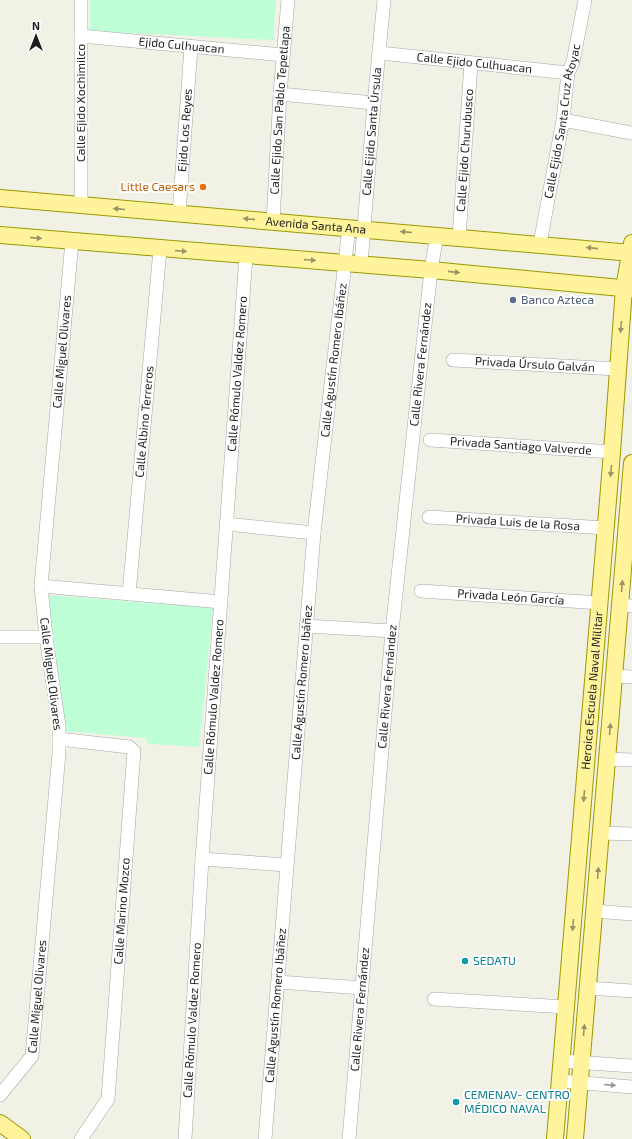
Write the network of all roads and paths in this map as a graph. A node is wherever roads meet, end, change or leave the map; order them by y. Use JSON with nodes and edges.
{"nodes":[{"id":1,"x":81,"y":0,"type":"edge"},
{"id":2,"x":288,"y":0,"type":"edge"},
{"id":3,"x":384,"y":0,"type":"edge"},
{"id":4,"x":585,"y":0,"type":"edge"},
{"id":5,"x":81,"y":36,"type":"junction"},
{"id":6,"x":191,"y":47,"type":"junction"},
{"id":7,"x":380,"y":53,"type":"junction"},
{"id":8,"x":283,"y":55,"type":"junction"},
{"id":9,"x":470,"y":64,"type":"junction"},
{"id":10,"x":568,"y":73,"type":"junction"},
{"id":11,"x":280,"y":94,"type":"junction"},
{"id":12,"x":374,"y":102,"type":"junction"},
{"id":13,"x":562,"y":120,"type":"junction"},
{"id":14,"x":632,"y":133,"type":"edge"},
{"id":15,"x":0,"y":198,"type":"edge"},
{"id":16,"x":81,"y":205,"type":"junction"},
{"id":17,"x":178,"y":214,"type":"junction"},
{"id":18,"x":273,"y":221,"type":"junction"},
{"id":19,"x":357,"y":228,"type":"junction"},
{"id":20,"x":0,"y":235,"type":"edge"},
{"id":21,"x":437,"y":235,"type":"junction"},
{"id":22,"x":459,"y":237,"type":"junction"},
{"id":23,"x":72,"y":241,"type":"junction"},
{"id":24,"x":540,"y":243,"type":"junction"},
{"id":25,"x":160,"y":249,"type":"junction"},
{"id":26,"x":631,"y":249,"type":"edge"},
{"id":27,"x":246,"y":256,"type":"junction"},
{"id":28,"x":345,"y":262,"type":"junction"},
{"id":29,"x":360,"y":264,"type":"junction"},
{"id":30,"x":431,"y":270,"type":"junction"},
{"id":31,"x":628,"y":289,"type":"edge"},
{"id":32,"x":453,"y":360,"type":"dead end"},
{"id":33,"x":617,"y":368,"type":"junction"},
{"id":34,"x":430,"y":440,"type":"dead end"},
{"id":35,"x":612,"y":452,"type":"junction"},
{"id":36,"x":632,"y":464,"type":"edge"},
{"id":37,"x":429,"y":517,"type":"dead end"},
{"id":38,"x":226,"y":524,"type":"junction"},
{"id":39,"x":629,"y":524,"type":"edge"},
{"id":40,"x":606,"y":528,"type":"junction"},
{"id":41,"x":314,"y":533,"type":"junction"},
{"id":42,"x":41,"y":586,"type":"junction"},
{"id":43,"x":421,"y":591,"type":"dead end"},
{"id":44,"x":129,"y":594,"type":"junction"},
{"id":45,"x":221,"y":602,"type":"junction"},
{"id":46,"x":600,"y":603,"type":"junction"},
{"id":47,"x":626,"y":606,"type":"edge"},
{"id":48,"x":306,"y":626,"type":"junction"},
{"id":49,"x":392,"y":631,"type":"junction"},
{"id":50,"x":0,"y":637,"type":"edge"},
{"id":51,"x":46,"y":637,"type":"junction"},
{"id":52,"x":614,"y":676,"type":"junction"},
{"id":53,"x":632,"y":677,"type":"edge"},
{"id":54,"x":59,"y":739,"type":"junction"},
{"id":55,"x":607,"y":759,"type":"junction"},
{"id":56,"x":632,"y":760,"type":"edge"},
{"id":57,"x":601,"y":833,"type":"junction"},
{"id":58,"x":632,"y":834,"type":"edge"},
{"id":59,"x":202,"y":859,"type":"junction"},
{"id":60,"x":287,"y":865,"type":"junction"},
{"id":61,"x":594,"y":911,"type":"junction"},
{"id":62,"x":632,"y":914,"type":"edge"},
{"id":63,"x":278,"y":982,"type":"junction"},
{"id":64,"x":362,"y":988,"type":"junction"},
{"id":65,"x":588,"y":988,"type":"junction"},
{"id":66,"x":632,"y":991,"type":"edge"},
{"id":67,"x":434,"y":999,"type":"dead end"},
{"id":68,"x":566,"y":1008,"type":"junction"},
{"id":69,"x":561,"y":1060,"type":"junction"},
{"id":70,"x":582,"y":1062,"type":"junction"},
{"id":71,"x":632,"y":1066,"type":"edge"},
{"id":72,"x":560,"y":1081,"type":"junction"},
{"id":73,"x":580,"y":1083,"type":"junction"},
{"id":74,"x":632,"y":1087,"type":"edge"},
{"id":75,"x":0,"y":1095,"type":"edge"},
{"id":76,"x":0,"y":1123,"type":"edge"},
{"id":77,"x":22,"y":1139,"type":"edge"},
{"id":78,"x":81,"y":1139,"type":"edge"},
{"id":79,"x":185,"y":1139,"type":"edge"},
{"id":80,"x":265,"y":1139,"type":"edge"},
{"id":81,"x":349,"y":1139,"type":"edge"},
{"id":82,"x":555,"y":1139,"type":"edge"},
{"id":83,"x":575,"y":1139,"type":"edge"}],
"edges":[{"from":1,"to":5,"type":"street","name":"Calle Ejido Xochimilco"},
{"from":2,"to":8,"type":"street","name":"Calle Ejido San Pablo Tepetlapa"},
{"from":3,"to":7,"type":"street","name":"Calle Ejido Santa Úrsula"},
{"from":4,"to":10,"type":"street","name":"Calle Ejido Santa Cruz Atoyac"},
{"from":5,"to":6,"type":"street","name":"Ejido Culhuacan"},
{"from":5,"to":16,"type":"street","name":"Calle Ejido Xochimilco"},
{"from":6,"to":8,"type":"street","name":"Ejido Culhuacan"},
{"from":6,"to":17,"type":"street","name":"Ejido Los Reyes"},
{"from":7,"to":9,"type":"street","name":"Calle Ejido Culhuacan"},
{"from":7,"to":12,"type":"street","name":"Calle Ejido Santa Úrsula"},
{"from":8,"to":11,"type":"street","name":"Calle Ejido San Pablo Tepetlapa"},
{"from":9,"to":10,"type":"street","name":"Calle Ejido Culhuacan"},
{"from":9,"to":22,"type":"street","name":"Calle Ejido Churubusco"},
{"from":10,"to":13,"type":"street","name":"Calle Ejido Santa Cruz Atoyac"},
{"from":11,"to":12,"type":"street"},
{"from":11,"to":18,"type":"street","name":"Calle Ejido San Pablo Tepetlapa"},
{"from":12,"to":19,"type":"street","name":"Calle Ejido Santa Úrsula"},
{"from":13,"to":14,"type":"street"},
{"from":13,"to":24,"type":"street","name":"Calle Ejido Santa Cruz Atoyac"},
{"from":15,"to":16,"type":"main road","name":"Avenida Santa Ana"},
{"from":17,"to":16,"type":"main road","name":"Avenida Santa Ana","one_way":true},
{"from":18,"to":17,"type":"main road","name":"Avenida Santa Ana","one_way":true},
{"from":18,"to":19,"type":"main road","name":"Avenida Santa Ana"},
{"from":21,"to":19,"type":"main road","name":"Avenida Santa Ana","one_way":true},
{"from":19,"to":28,"type":"street","name":"Calle Agustín Romero Ibáñez"},
{"from":19,"to":29,"type":"street","name":"Calle Ejido Santa Úrsula"},
{"from":20,"to":23,"type":"main road","one_way":true},
{"from":21,"to":22,"type":"main road","name":"Avenida Santa Ana"},
{"from":21,"to":30,"type":"street","name":"Calle Rivera Fernández"},
{"from":22,"to":24,"type":"main road","name":"Avenida Santa Ana"},
{"from":23,"to":25,"type":"main road"},
{"from":23,"to":42,"type":"street","name":"Calle Miguel Olivares"},
{"from":26,"to":24,"type":"main road","name":"Avenida Santa Ana","one_way":true},
{"from":25,"to":27,"type":"main road","one_way":true},
{"from":25,"to":44,"type":"street","name":"Calle Albino Terreros"},
{"from":26,"to":31,"type":"main road","name":"Heroica Escuela Naval Militar"},
{"from":27,"to":28,"type":"main road","one_way":true},
{"from":27,"to":38,"type":"street","name":"Calle Rómulo Valdez Romero"},
{"from":28,"to":29,"type":"main road"},
{"from":28,"to":41,"type":"street","name":"Calle Agustín Romero Ibáñez"},
{"from":29,"to":30,"type":"main road"},
{"from":30,"to":31,"type":"main road","one_way":true},
{"from":30,"to":49,"type":"street","name":"Calle Rivera Fernández"},
{"from":31,"to":33,"type":"main road","name":"Heroica Escuela Naval Militar","one_way":true},
{"from":32,"to":33,"type":"street","name":"Privada Úrsulo Galván"},
{"from":33,"to":35,"type":"main road","name":"Heroica Escuela Naval Militar"},
{"from":34,"to":35,"type":"street","name":"Privada Santiago Valverde"},
{"from":35,"to":40,"type":"main road","name":"Heroica Escuela Naval Militar","one_way":true},
{"from":36,"to":39,"type":"main road","name":"Heroica Escuela Naval Militar"},
{"from":37,"to":40,"type":"street","name":"Privada Luis de la Rosa"},
{"from":38,"to":41,"type":"street"},
{"from":38,"to":45,"type":"street","name":"Calle Rómulo Valdez Romero"},
{"from":47,"to":39,"type":"main road","name":"Heroica Escuela Naval Militar","one_way":true},
{"from":40,"to":46,"type":"main road","name":"Heroica Escuela Naval Militar"},
{"from":41,"to":48,"type":"street","name":"Calle Agustín Romero Ibáñez"},
{"from":42,"to":44,"type":"street"},
{"from":42,"to":51,"type":"street","name":"Calle Miguel Olivares"},
{"from":43,"to":46,"type":"street","name":"Privada León García"},
{"from":44,"to":45,"type":"street"},
{"from":45,"to":59,"type":"street","name":"Calle Rómulo Valdez Romero"},
{"from":46,"to":68,"type":"main road","name":"Heroica Escuela Naval Militar","one_way":true},
{"from":47,"to":52,"type":"main road","name":"Heroica Escuela Naval Militar"},
{"from":48,"to":49,"type":"street"},
{"from":48,"to":60,"type":"street","name":"Calle Agustín Romero Ibáñez"},
{"from":49,"to":64,"type":"street","name":"Calle Rivera Fernández"},
{"from":50,"to":51,"type":"street"},
{"from":51,"to":54,"type":"street","name":"Calle Miguel Olivares"},
{"from":52,"to":53,"type":"street"},
{"from":55,"to":52,"type":"main road","name":"Heroica Escuela Naval Militar","one_way":true},
{"from":54,"to":75,"type":"street","name":"Calle Miguel Olivares"},
{"from":54,"to":78,"type":"street","name":"Calle Marino Mozco"},
{"from":55,"to":56,"type":"street"},
{"from":55,"to":57,"type":"main road","name":"Heroica Escuela Naval Militar"},
{"from":57,"to":58,"type":"street"},
{"from":61,"to":57,"type":"main road","name":"Heroica Escuela Naval Militar","one_way":true},
{"from":59,"to":60,"type":"street"},
{"from":59,"to":79,"type":"street","name":"Calle Rómulo Valdez Romero"},
{"from":60,"to":63,"type":"street","name":"Calle Agustín Romero Ibáñez"},
{"from":61,"to":62,"type":"street"},
{"from":61,"to":65,"type":"main road","name":"Heroica Escuela Naval Militar"},
{"from":63,"to":64,"type":"street"},
{"from":63,"to":80,"type":"street","name":"Calle Agustín Romero Ibáñez"},
{"from":64,"to":81,"type":"street","name":"Calle Rivera Fernández"},
{"from":65,"to":66,"type":"street"},
{"from":70,"to":65,"type":"main road","name":"Heroica Escuela Naval Militar","one_way":true},
{"from":67,"to":68,"type":"street"},
{"from":68,"to":69,"type":"main road","name":"Heroica Escuela Naval Militar"},
{"from":69,"to":70,"type":"street"},
{"from":69,"to":72,"type":"main road","name":"Heroica Escuela Naval Militar"},
{"from":70,"to":71,"type":"street"},
{"from":70,"to":73,"type":"main road","name":"Heroica Escuela Naval Militar"},
{"from":72,"to":73,"type":"street"},
{"from":72,"to":82,"type":"main road","name":"Heroica Escuela Naval Militar"},
{"from":73,"to":74,"type":"street","one_way":true},
{"from":73,"to":83,"type":"main road","name":"Heroica Escuela Naval Militar"},
{"from":76,"to":77,"type":"main road"}]}
